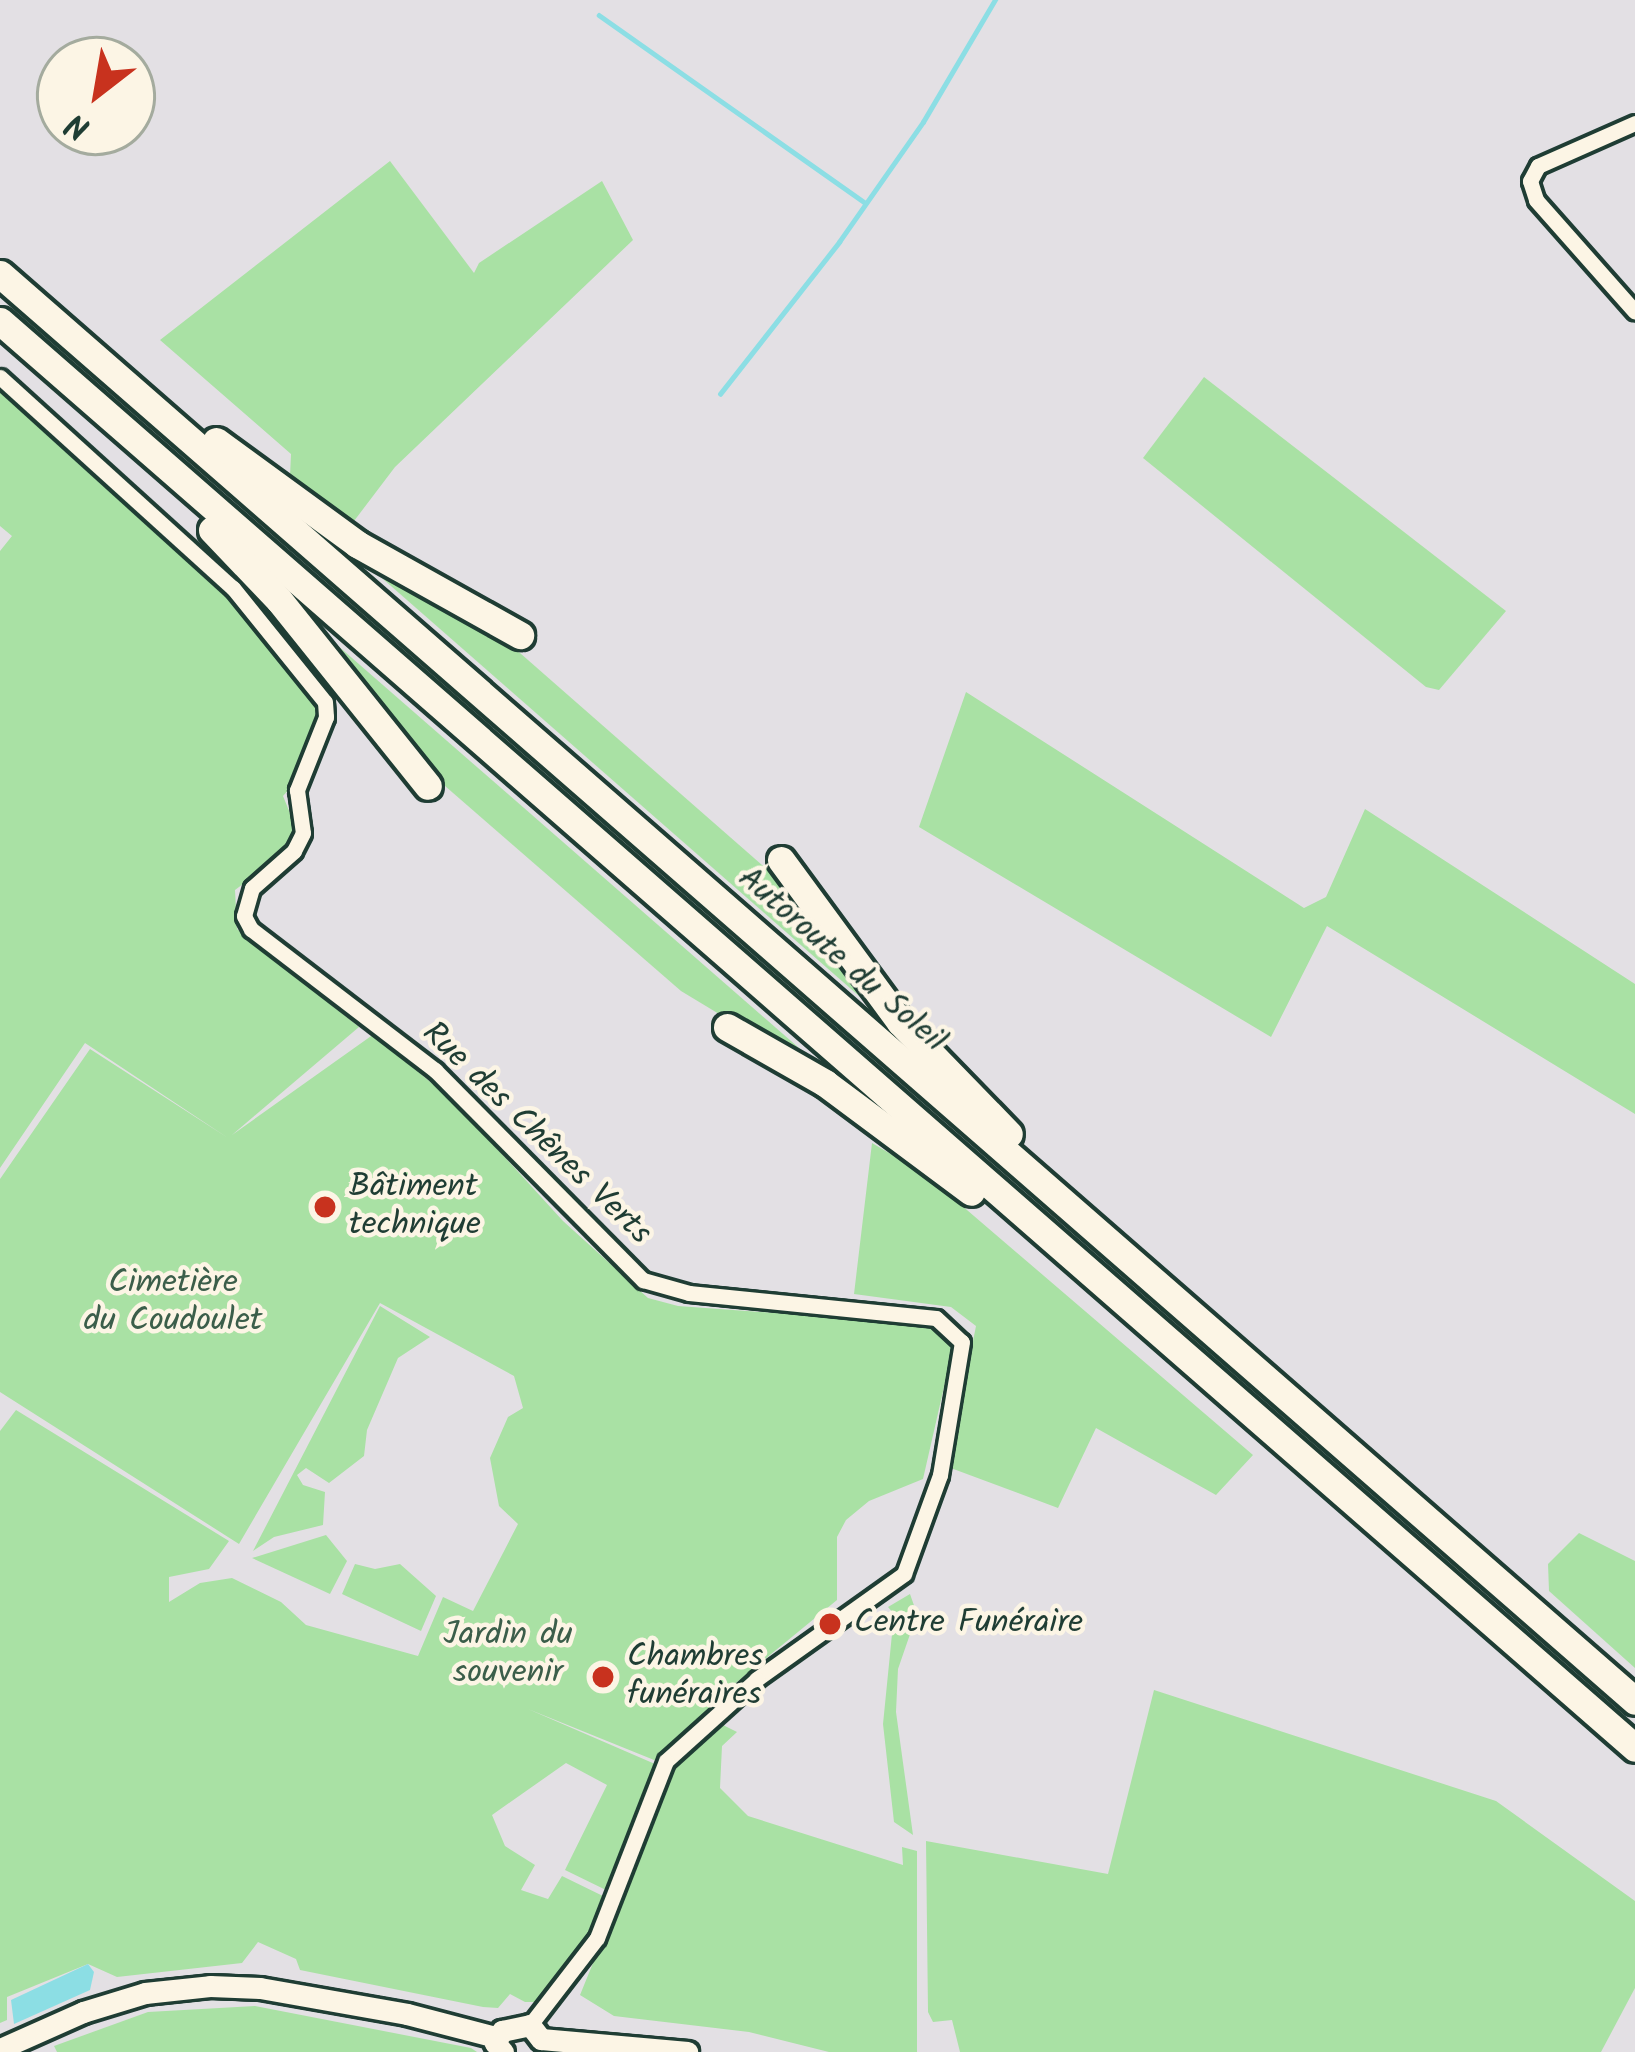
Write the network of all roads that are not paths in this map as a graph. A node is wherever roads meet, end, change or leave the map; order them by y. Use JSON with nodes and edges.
{"nodes":[{"id":1,"x":1635,"y":123,"type":"edge"},
{"id":2,"x":0,"y":274,"type":"edge"},
{"id":3,"x":1635,"y":312,"type":"edge"},
{"id":4,"x":0,"y":321,"type":"edge"},
{"id":5,"x":0,"y":376,"type":"edge"},
{"id":6,"x":128,"y":386,"type":"junction"},
{"id":7,"x":104,"y":412,"type":"junction"},
{"id":8,"x":520,"y":635,"type":"dead end"},
{"id":9,"x":428,"y":786,"type":"dead end"},
{"id":10,"x":781,"y":860,"type":"dead end"},
{"id":11,"x":727,"y":1027,"type":"dead end"},
{"id":12,"x":1095,"y":1232,"type":"junction"},
{"id":13,"x":1273,"y":1432,"type":"junction"},
{"id":14,"x":1635,"y":1701,"type":"edge"},
{"id":15,"x":1635,"y":1748,"type":"edge"},
{"id":16,"x":536,"y":2032,"type":"junction"},
{"id":17,"x":0,"y":2048,"type":"edge"},
{"id":18,"x":502,"y":2049,"type":"edge"},
{"id":19,"x":687,"y":2052,"type":"edge"}],
"edges":[{"from":1,"to":3,"type":"street"},
{"from":2,"to":6,"type":"highway","name":"Autoroute du Soleil"},
{"from":4,"to":7,"type":"highway"},
{"from":5,"to":16,"type":"street","name":"Rue des Chênes Verts"},
{"from":6,"to":8,"type":"highway"},
{"from":6,"to":12,"type":"highway","name":"Autoroute du Soleil"},
{"from":7,"to":9,"type":"highway"},
{"from":7,"to":13,"type":"highway"},
{"from":10,"to":12,"type":"highway"},
{"from":11,"to":13,"type":"highway"},
{"from":12,"to":14,"type":"highway","name":"Autoroute du Soleil"},
{"from":13,"to":15,"type":"highway"},
{"from":16,"to":18,"type":"street"},
{"from":16,"to":19,"type":"street"},
{"from":17,"to":18,"type":"street"}]}
